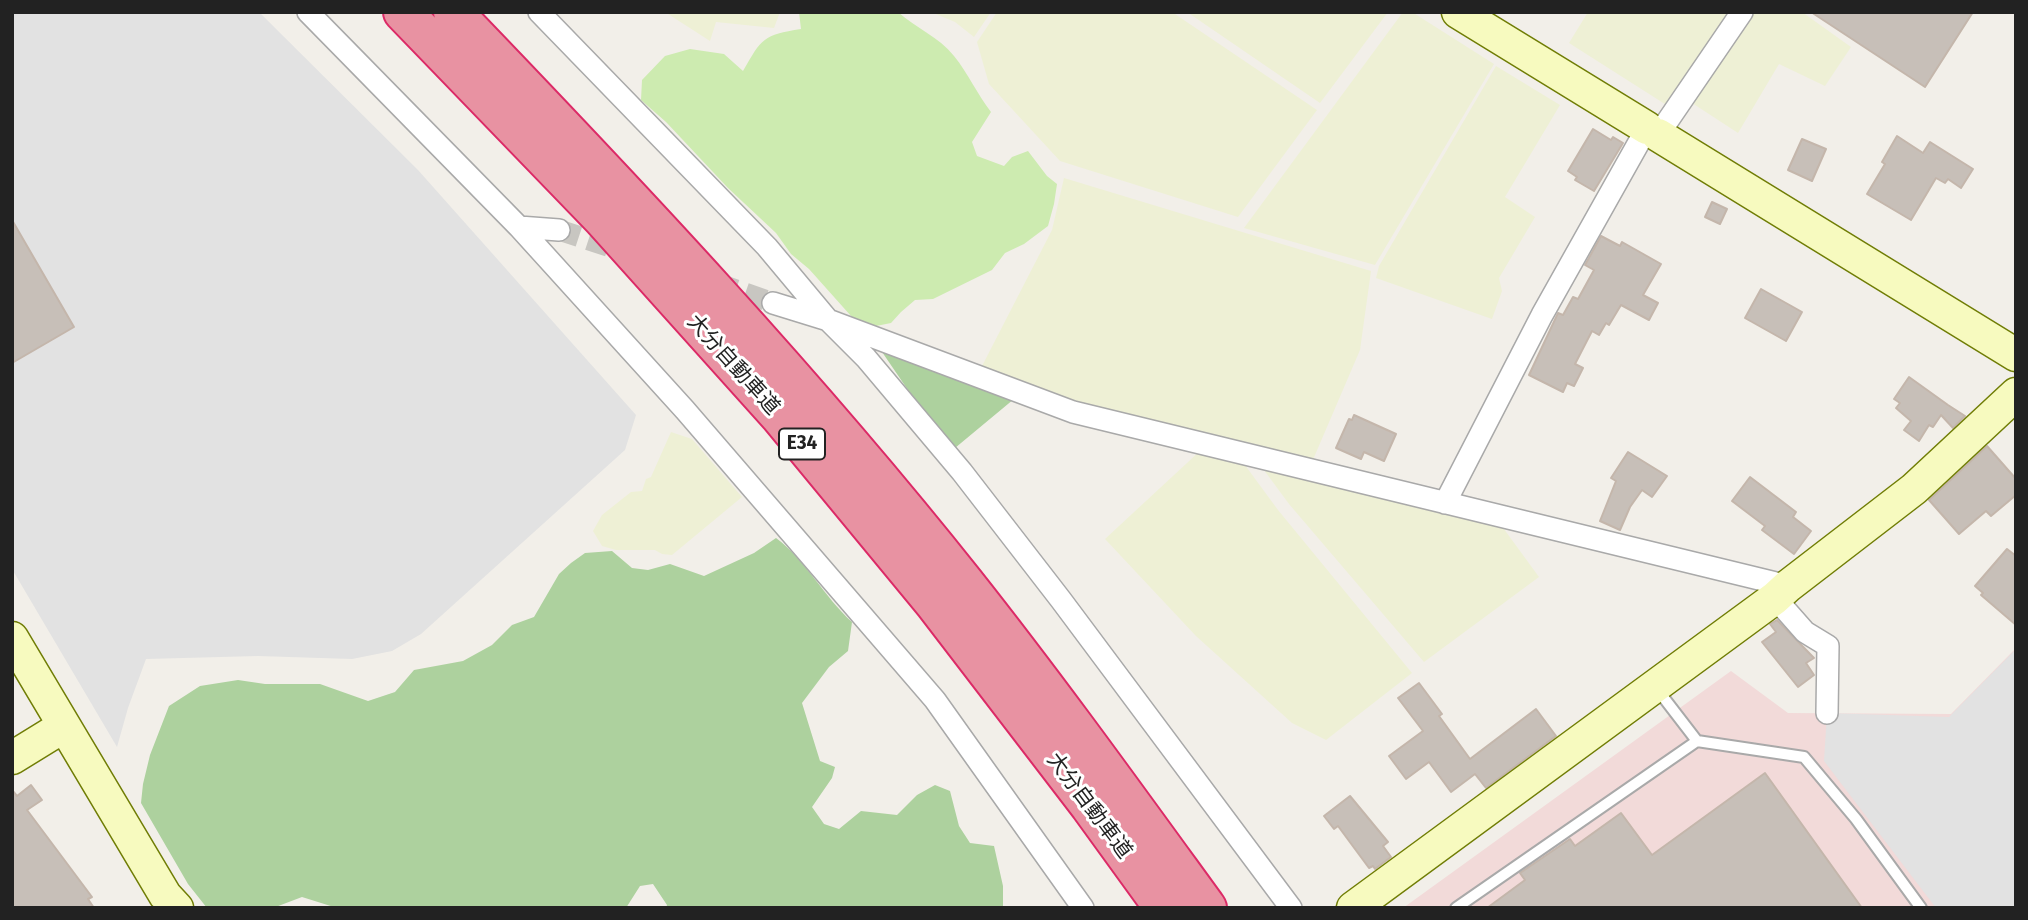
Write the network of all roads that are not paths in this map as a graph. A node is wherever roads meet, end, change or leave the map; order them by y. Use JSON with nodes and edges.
{"nodes":[{"id":1,"x":307,"y":12,"type":"edge"},
{"id":2,"x":403,"y":12,"type":"edge"},
{"id":3,"x":453,"y":12,"type":"edge"},
{"id":4,"x":538,"y":12,"type":"edge"},
{"id":5,"x":1458,"y":12,"type":"edge"},
{"id":6,"x":1742,"y":12,"type":"edge"},
{"id":7,"x":1652,"y":131,"type":"junction"},
{"id":8,"x":519,"y":227,"type":"junction"},
{"id":9,"x":559,"y":230,"type":"tunnel mouth"},
{"id":10,"x":773,"y":303,"type":"tunnel mouth"},
{"id":11,"x":828,"y":320,"type":"junction"},
{"id":12,"x":2016,"y":355,"type":"edge"},
{"id":13,"x":2016,"y":394,"type":"edge"},
{"id":14,"x":1446,"y":503,"type":"junction"},
{"id":15,"x":1782,"y":592,"type":"junction"},
{"id":16,"x":12,"y":638,"type":"edge"},
{"id":17,"x":1655,"y":687,"type":"junction"},
{"id":18,"x":1827,"y":713,"type":"dead end"},
{"id":19,"x":64,"y":726,"type":"junction"},
{"id":20,"x":1697,"y":741,"type":"junction"},
{"id":21,"x":12,"y":758,"type":"edge"},
{"id":22,"x":177,"y":908,"type":"edge"},
{"id":23,"x":1083,"y":908,"type":"edge"},
{"id":24,"x":1164,"y":908,"type":"edge"},
{"id":25,"x":1207,"y":908,"type":"edge"},
{"id":26,"x":1291,"y":908,"type":"edge"},
{"id":27,"x":1353,"y":908,"type":"edge"},
{"id":28,"x":1456,"y":908,"type":"edge"},
{"id":29,"x":1921,"y":908,"type":"edge"}],
"edges":[{"from":1,"to":8,"type":"street"},
{"from":2,"to":24,"type":"highway","name":"大分自動車道","number":"E34"},
{"from":3,"to":25,"type":"highway","name":"大分自動車道","number":"E34"},
{"from":4,"to":11,"type":"street"},
{"from":5,"to":7,"type":"street"},
{"from":6,"to":7,"type":"street"},
{"from":7,"to":12,"type":"street"},
{"from":7,"to":14,"type":"street"},
{"from":8,"to":9,"type":"street"},
{"from":8,"to":23,"type":"street"},
{"from":10,"to":11,"type":"street"},
{"from":11,"to":14,"type":"street"},
{"from":11,"to":26,"type":"street"},
{"from":13,"to":15,"type":"street"},
{"from":14,"to":15,"type":"street"},
{"from":15,"to":17,"type":"street"},
{"from":15,"to":18,"type":"street"},
{"from":16,"to":19,"type":"street"},
{"from":17,"to":20,"type":"lane"},
{"from":17,"to":27,"type":"street"},
{"from":19,"to":21,"type":"street"},
{"from":19,"to":22,"type":"street"},
{"from":20,"to":28,"type":"lane"},
{"from":20,"to":29,"type":"lane"}]}
